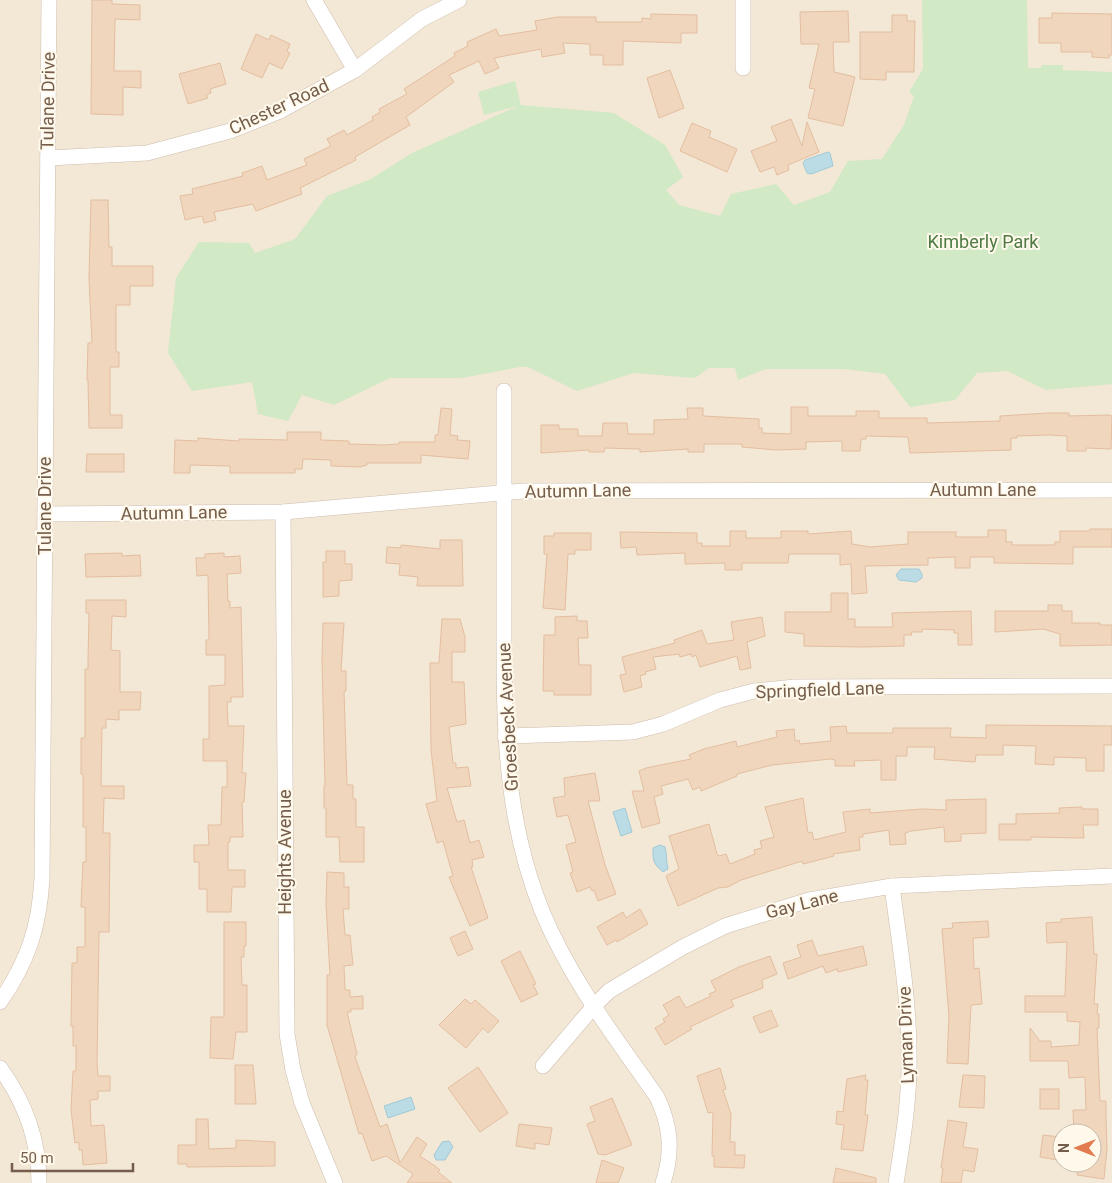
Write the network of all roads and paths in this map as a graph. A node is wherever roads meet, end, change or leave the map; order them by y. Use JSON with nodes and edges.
{"nodes":[{"id":1,"x":49,"y":0,"type":"edge"},
{"id":2,"x":314,"y":0,"type":"edge"},
{"id":3,"x":459,"y":0,"type":"edge"},
{"id":4,"x":743,"y":0,"type":"edge"},
{"id":5,"x":743,"y":68,"type":"dead end"},
{"id":6,"x":356,"y":70,"type":"junction"},
{"id":7,"x":48,"y":158,"type":"junction"},
{"id":8,"x":504,"y":391,"type":"dead end"},
{"id":9,"x":1112,"y":490,"type":"edge"},
{"id":10,"x":504,"y":493,"type":"junction"},
{"id":11,"x":283,"y":512,"type":"junction"},
{"id":12,"x":45,"y":514,"type":"junction"},
{"id":13,"x":1112,"y":686,"type":"edge"},
{"id":14,"x":505,"y":736,"type":"junction"},
{"id":15,"x":1112,"y":876,"type":"edge"},
{"id":16,"x":892,"y":886,"type":"junction"},
{"id":17,"x":0,"y":1002,"type":"edge"},
{"id":18,"x":594,"y":1006,"type":"junction"},
{"id":19,"x":543,"y":1066,"type":"dead end"},
{"id":20,"x":0,"y":1068,"type":"edge"},
{"id":21,"x":38,"y":1183,"type":"edge"},
{"id":22,"x":335,"y":1183,"type":"edge"},
{"id":23,"x":663,"y":1183,"type":"edge"},
{"id":24,"x":896,"y":1183,"type":"edge"}],
"edges":[{"from":1,"to":7,"type":"street","name":"Tulane Drive"},
{"from":2,"to":6,"type":"street"},
{"from":3,"to":6,"type":"street","name":"Chester Road"},
{"from":4,"to":5,"type":"street"},
{"from":6,"to":7,"type":"street","name":"Chester Road"},
{"from":7,"to":12,"type":"street","name":"Tulane Drive"},
{"from":8,"to":10,"type":"street","name":"Groesbeck Avenue"},
{"from":9,"to":10,"type":"street","name":"Autumn Lane"},
{"from":10,"to":11,"type":"street","name":"Autumn Lane"},
{"from":10,"to":14,"type":"street","name":"Groesbeck Avenue"},
{"from":11,"to":12,"type":"street","name":"Autumn Lane"},
{"from":11,"to":22,"type":"street","name":"Heights Avenue"},
{"from":12,"to":17,"type":"street","name":"Tulane Drive"},
{"from":13,"to":14,"type":"street","name":"Springfield Lane"},
{"from":14,"to":18,"type":"street","name":"Groesbeck Avenue"},
{"from":15,"to":16,"type":"street","name":"Gay Lane"},
{"from":16,"to":18,"type":"street","name":"Gay Lane"},
{"from":16,"to":24,"type":"street","name":"Lyman Drive"},
{"from":18,"to":19,"type":"street","name":"Gay Lane"},
{"from":18,"to":23,"type":"street","name":"Groesbeck Avenue"},
{"from":20,"to":21,"type":"street"}]}
